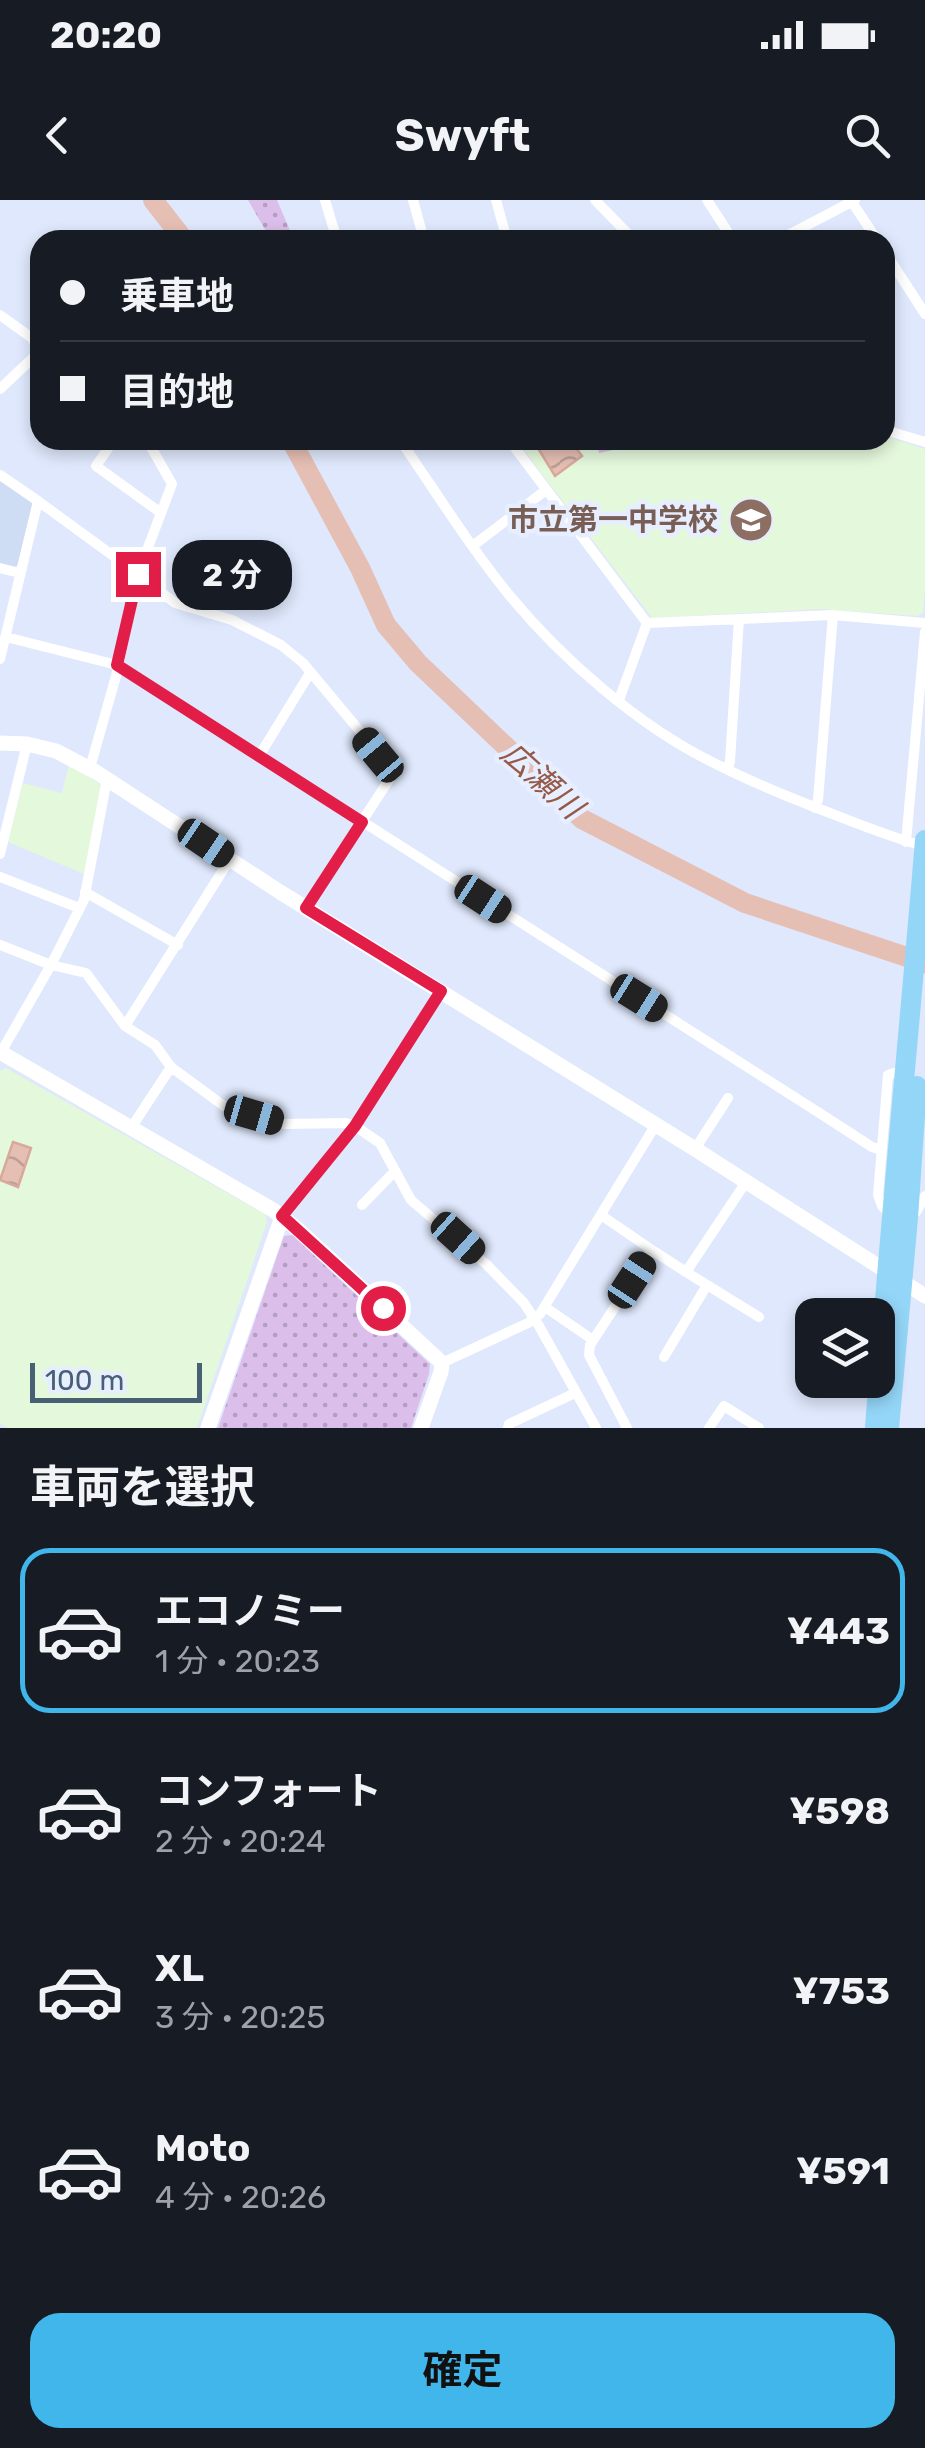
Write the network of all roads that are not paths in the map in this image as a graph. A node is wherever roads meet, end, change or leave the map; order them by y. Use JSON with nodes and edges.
{"nodes":[{"id":1,"x":325,"y":200,"type":"edge"},
{"id":2,"x":413,"y":200,"type":"edge"},
{"id":3,"x":496,"y":200,"type":"edge"},
{"id":4,"x":595,"y":200,"type":"edge"},
{"id":5,"x":707,"y":200,"type":"edge"},
{"id":6,"x":854,"y":201,"type":"edge"},
{"id":7,"x":334,"y":230,"type":"edge"},
{"id":8,"x":421,"y":230,"type":"edge"},
{"id":9,"x":504,"y":230,"type":"edge"},
{"id":10,"x":624,"y":230,"type":"edge"},
{"id":11,"x":726,"y":230,"type":"edge"},
{"id":12,"x":798,"y":230,"type":"edge"},
{"id":13,"x":871,"y":230,"type":"edge"},
{"id":14,"x":895,"y":268,"type":"edge"},
{"id":15,"x":925,"y":314,"type":"edge"},
{"id":16,"x":0,"y":315,"type":"edge"},
{"id":17,"x":30,"y":337,"type":"edge"},
{"id":18,"x":30,"y":359,"type":"edge"},
{"id":19,"x":0,"y":389,"type":"edge"},
{"id":20,"x":895,"y":433,"type":"edge"},
{"id":21,"x":925,"y":442,"type":"edge"},
{"id":22,"x":107,"y":450,"type":"edge"},
{"id":23,"x":153,"y":450,"type":"edge"},
{"id":24,"x":407,"y":450,"type":"edge"},
{"id":25,"x":516,"y":450,"type":"edge"},
{"id":26,"x":0,"y":475,"type":"edge"},
{"id":27,"x":546,"y":490,"type":"junction"},
{"id":28,"x":38,"y":501,"type":"junction"},
{"id":29,"x":161,"y":513,"type":"junction"},
{"id":30,"x":474,"y":545,"type":"junction"},
{"id":31,"x":0,"y":568,"type":"edge"},
{"id":32,"x":20,"y":573,"type":"junction"},
{"id":33,"x":138,"y":574,"type":"junction"},
{"id":34,"x":832,"y":614,"type":"junction"},
{"id":35,"x":739,"y":619,"type":"junction"},
{"id":36,"x":647,"y":623,"type":"junction"},
{"id":37,"x":925,"y":624,"type":"edge"},
{"id":38,"x":925,"y":632,"type":"edge"},
{"id":39,"x":6,"y":638,"type":"junction"},
{"id":40,"x":0,"y":659,"type":"edge"},
{"id":41,"x":117,"y":665,"type":"junction"},
{"id":42,"x":310,"y":673,"type":"junction"},
{"id":43,"x":619,"y":700,"type":"junction"},
{"id":44,"x":0,"y":743,"type":"edge"},
{"id":45,"x":27,"y":744,"type":"junction"},
{"id":46,"x":258,"y":756,"type":"junction"},
{"id":47,"x":90,"y":768,"type":"junction"},
{"id":48,"x":728,"y":769,"type":"junction"},
{"id":49,"x":107,"y":779,"type":"junction"},
{"id":50,"x":815,"y":808,"type":"junction"},
{"id":51,"x":362,"y":822,"type":"junction"},
{"id":52,"x":919,"y":843,"type":"edge"},
{"id":53,"x":0,"y":854,"type":"edge"},
{"id":54,"x":230,"y":860,"type":"junction"},
{"id":55,"x":0,"y":877,"type":"edge"},
{"id":56,"x":85,"y":892,"type":"junction"},
{"id":57,"x":79,"y":908,"type":"junction"},
{"id":58,"x":306,"y":908,"type":"junction"},
{"id":59,"x":0,"y":945,"type":"edge"},
{"id":60,"x":178,"y":945,"type":"junction"},
{"id":61,"x":51,"y":965,"type":"junction"},
{"id":62,"x":925,"y":973,"type":"edge"},
{"id":63,"x":441,"y":991,"type":"junction"},
{"id":64,"x":125,"y":1026,"type":"junction"},
{"id":65,"x":914,"y":1046,"type":"junction"},
{"id":66,"x":0,"y":1053,"type":"edge"},
{"id":67,"x":171,"y":1067,"type":"junction"},
{"id":68,"x":894,"y":1073,"type":"dead end"},
{"id":69,"x":728,"y":1098,"type":"dead end"},
{"id":70,"x":355,"y":1126,"type":"junction"},
{"id":71,"x":654,"y":1126,"type":"junction"},
{"id":72,"x":131,"y":1128,"type":"junction"},
{"id":73,"x":695,"y":1150,"type":"junction"},
{"id":74,"x":881,"y":1150,"type":"junction"},
{"id":75,"x":395,"y":1170,"type":"junction"},
{"id":76,"x":746,"y":1182,"type":"junction"},
{"id":77,"x":925,"y":1196,"type":"edge"},
{"id":78,"x":362,"y":1205,"type":"dead end"},
{"id":79,"x":601,"y":1215,"type":"junction"},
{"id":80,"x":282,"y":1216,"type":"junction"},
{"id":81,"x":900,"y":1217,"type":"junction"},
{"id":82,"x":652,"y":1250,"type":"junction"},
{"id":83,"x":686,"y":1272,"type":"junction"},
{"id":84,"x":895,"y":1276,"type":"junction"},
{"id":85,"x":707,"y":1285,"type":"junction"},
{"id":86,"x":925,"y":1296,"type":"edge"},
{"id":87,"x":545,"y":1306,"type":"junction"},
{"id":88,"x":759,"y":1317,"type":"dead end"},
{"id":89,"x":534,"y":1319,"type":"junction"},
{"id":90,"x":593,"y":1340,"type":"junction"},
{"id":91,"x":664,"y":1357,"type":"dead end"},
{"id":92,"x":442,"y":1363,"type":"junction"},
{"id":93,"x":575,"y":1393,"type":"junction"},
{"id":94,"x":208,"y":1428,"type":"edge"},
{"id":95,"x":422,"y":1428,"type":"edge"},
{"id":96,"x":508,"y":1428,"type":"edge"},
{"id":97,"x":596,"y":1428,"type":"edge"},
{"id":98,"x":627,"y":1428,"type":"edge"},
{"id":99,"x":710,"y":1428,"type":"edge"},
{"id":100,"x":759,"y":1428,"type":"edge"},
{"id":101,"x":875,"y":1428,"type":"edge"},
{"id":102,"x":889,"y":1428,"type":"edge"}],
"edges":[{"from":1,"to":7,"type":"street"},
{"from":2,"to":8,"type":"street"},
{"from":3,"to":9,"type":"street"},
{"from":4,"to":10,"type":"street"},
{"from":5,"to":11,"type":"street"},
{"from":6,"to":12,"type":"street"},
{"from":6,"to":13,"type":"street"},
{"from":14,"to":15,"type":"street"},
{"from":16,"to":17,"type":"street"},
{"from":18,"to":19,"type":"street"},
{"from":20,"to":21,"type":"street"},
{"from":22,"to":29,"type":"street"},
{"from":23,"to":29,"type":"street"},
{"from":24,"to":30,"type":"street"},
{"from":25,"to":27,"type":"street"},
{"from":26,"to":28,"type":"street"},
{"from":27,"to":30,"type":"street"},
{"from":27,"to":36,"type":"street"},
{"from":28,"to":32,"type":"street"},
{"from":28,"to":33,"type":"street"},
{"from":29,"to":33,"type":"street"},
{"from":30,"to":43,"type":"street"},
{"from":31,"to":32,"type":"street"},
{"from":32,"to":39,"type":"street"},
{"from":33,"to":41,"type":"street"},
{"from":33,"to":42,"type":"street"},
{"from":34,"to":35,"type":"street"},
{"from":34,"to":37,"type":"street"},
{"from":34,"to":50,"type":"street"},
{"from":35,"to":36,"type":"street"},
{"from":35,"to":48,"type":"street"},
{"from":36,"to":43,"type":"street"},
{"from":38,"to":52,"type":"street"},
{"from":39,"to":40,"type":"street"},
{"from":39,"to":41,"type":"street"},
{"from":41,"to":46,"type":"street"},
{"from":41,"to":47,"type":"street"},
{"from":42,"to":46,"type":"street"},
{"from":42,"to":51,"type":"street"},
{"from":43,"to":48,"type":"street"},
{"from":44,"to":45,"type":"street"},
{"from":45,"to":47,"type":"street"},
{"from":45,"to":53,"type":"street"},
{"from":46,"to":51,"type":"street"},
{"from":47,"to":49,"type":"street"},
{"from":48,"to":50,"type":"street"},
{"from":49,"to":54,"type":"street"},
{"from":49,"to":56,"type":"street"},
{"from":50,"to":52,"type":"street"},
{"from":51,"to":58,"type":"street"},
{"from":51,"to":74,"type":"street"},
{"from":52,"to":65,"type":"highway"},
{"from":54,"to":58,"type":"street"},
{"from":54,"to":60,"type":"street"},
{"from":55,"to":57,"type":"street"},
{"from":56,"to":57,"type":"street"},
{"from":56,"to":60,"type":"street"},
{"from":57,"to":61,"type":"street"},
{"from":58,"to":63,"type":"street"},
{"from":59,"to":61,"type":"street"},
{"from":60,"to":64,"type":"street"},
{"from":61,"to":64,"type":"street"},
{"from":61,"to":66,"type":"street"},
{"from":62,"to":65,"type":"highway"},
{"from":63,"to":70,"type":"street"},
{"from":63,"to":71,"type":"street"},
{"from":64,"to":67,"type":"street"},
{"from":65,"to":81,"type":"highway"},
{"from":66,"to":72,"type":"street"},
{"from":67,"to":70,"type":"street"},
{"from":67,"to":72,"type":"street"},
{"from":68,"to":74,"type":"street"},
{"from":69,"to":73,"type":"street"},
{"from":70,"to":75,"type":"street"},
{"from":70,"to":80,"type":"street"},
{"from":71,"to":73,"type":"street"},
{"from":71,"to":79,"type":"street"},
{"from":72,"to":80,"type":"street"},
{"from":73,"to":76,"type":"street"},
{"from":74,"to":81,"type":"street"},
{"from":75,"to":78,"type":"street"},
{"from":75,"to":89,"type":"street"},
{"from":76,"to":83,"type":"street"},
{"from":76,"to":84,"type":"street"},
{"from":77,"to":81,"type":"street"},
{"from":79,"to":82,"type":"street"},
{"from":79,"to":87,"type":"street"},
{"from":80,"to":92,"type":"street"},
{"from":80,"to":94,"type":"street"},
{"from":81,"to":84,"type":"highway"},
{"from":82,"to":83,"type":"street"},
{"from":82,"to":90,"type":"street"},
{"from":83,"to":85,"type":"street"},
{"from":84,"to":86,"type":"street"},
{"from":84,"to":101,"type":"highway"},
{"from":84,"to":102,"type":"highway"},
{"from":85,"to":88,"type":"street"},
{"from":85,"to":91,"type":"street"},
{"from":87,"to":89,"type":"street"},
{"from":87,"to":90,"type":"street"},
{"from":89,"to":92,"type":"street"},
{"from":89,"to":93,"type":"street"},
{"from":90,"to":98,"type":"street"},
{"from":92,"to":95,"type":"street"},
{"from":93,"to":96,"type":"street"},
{"from":93,"to":97,"type":"street"},
{"from":99,"to":100,"type":"street"}]}
